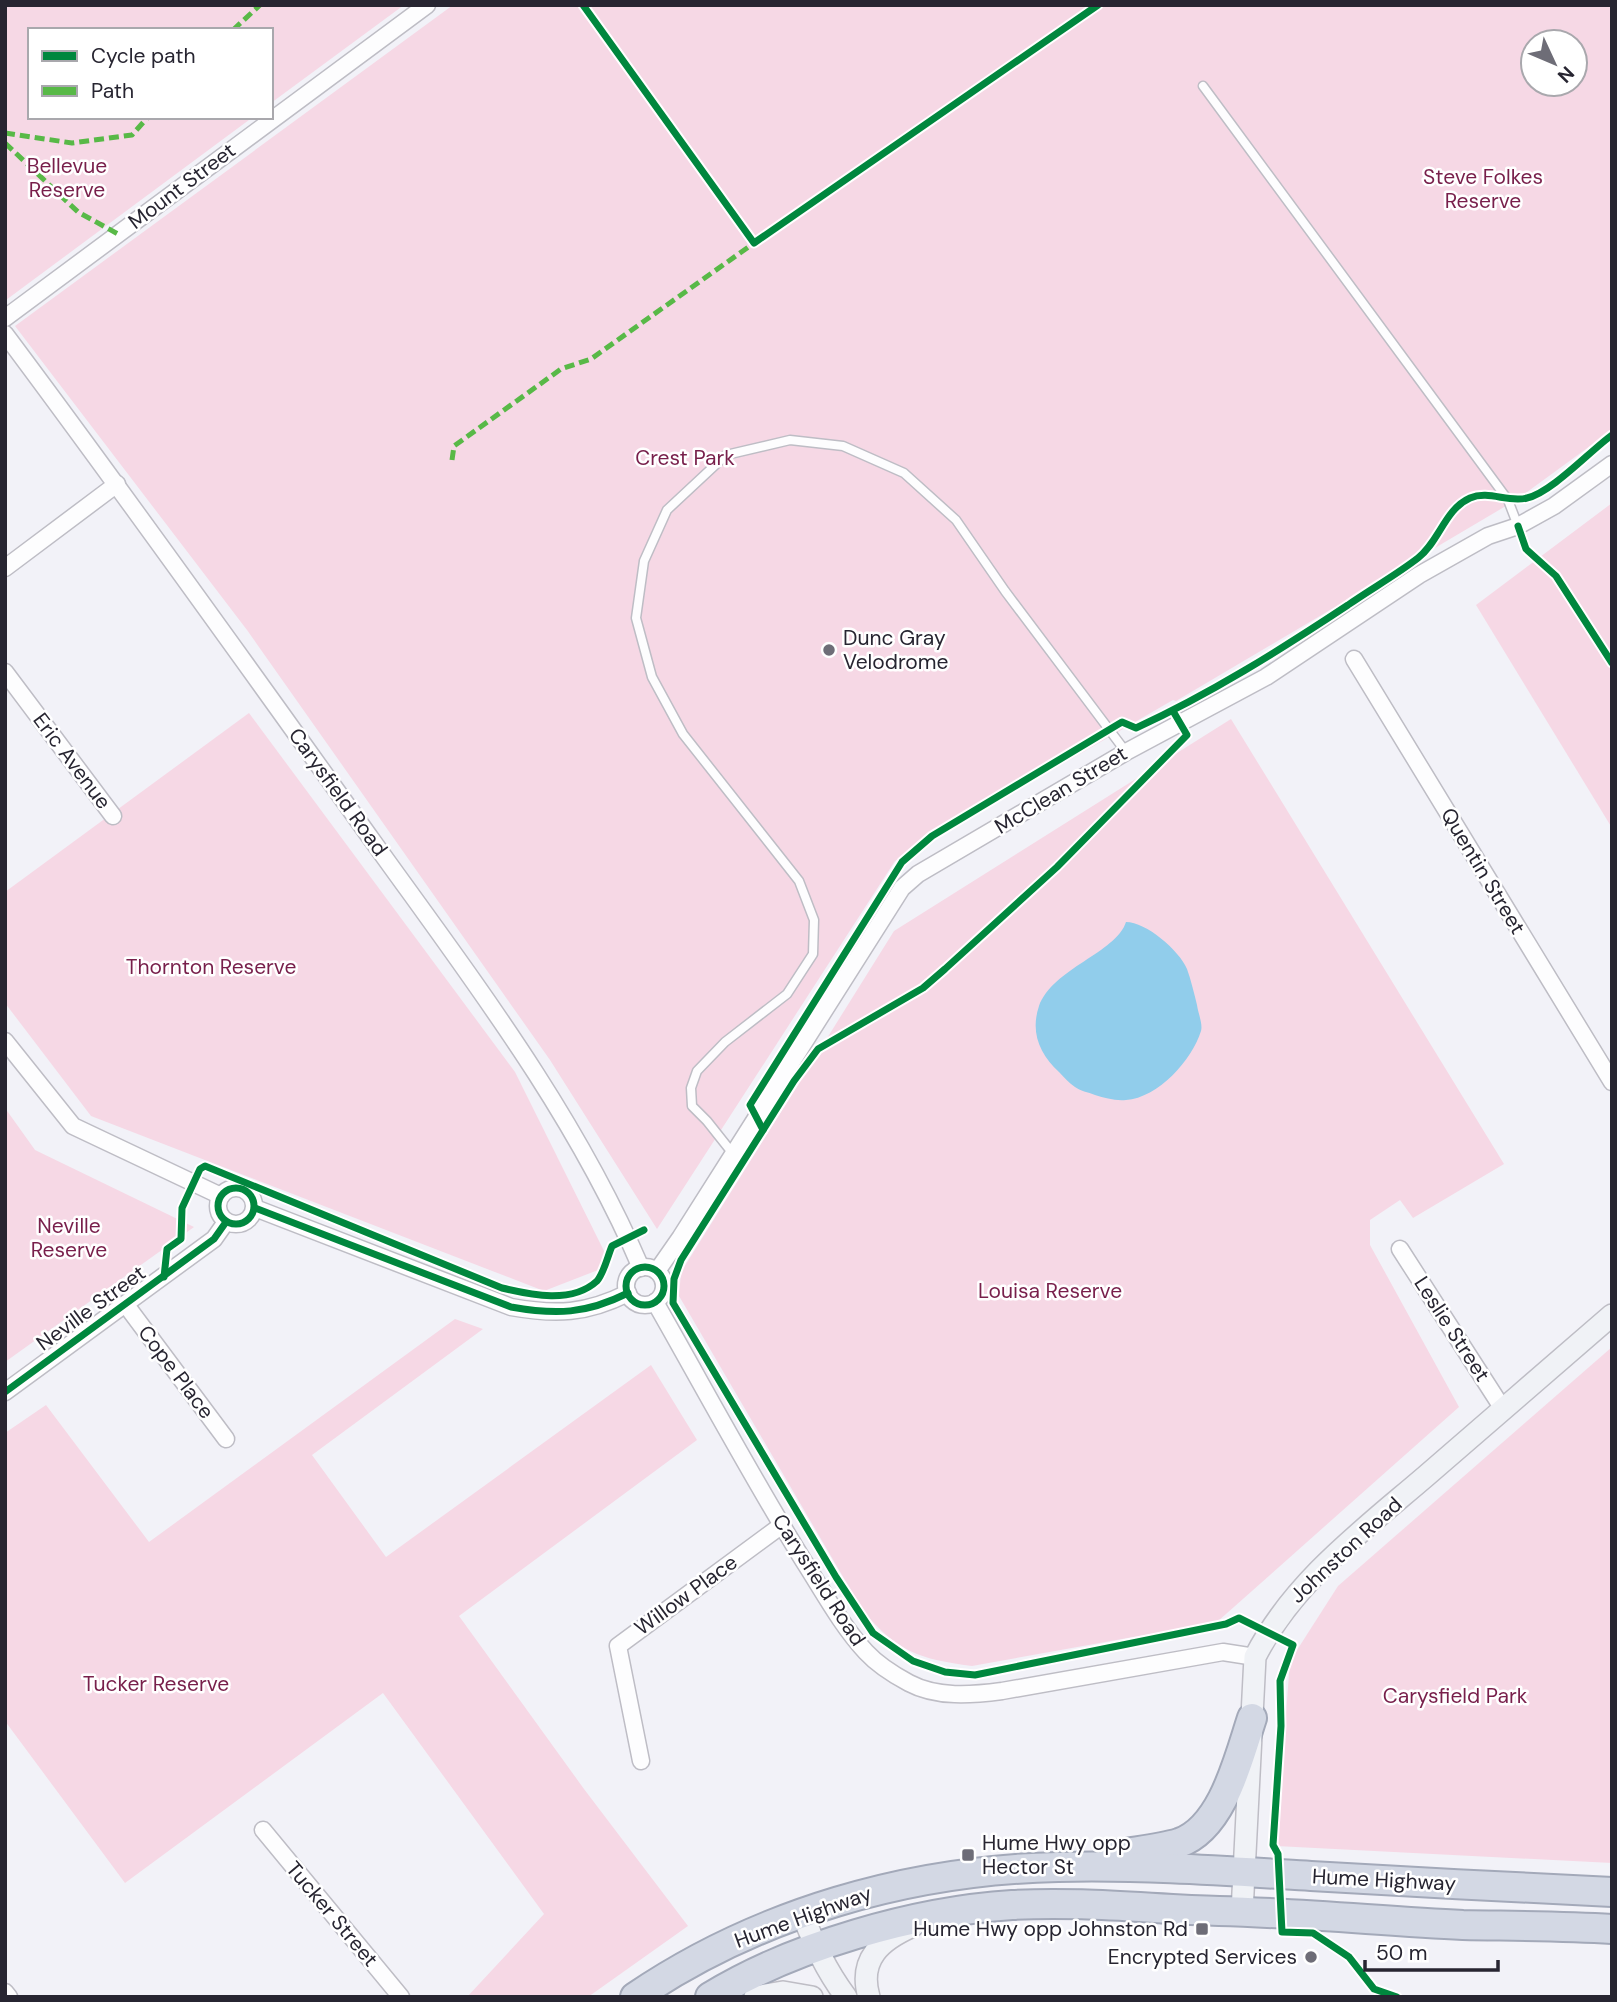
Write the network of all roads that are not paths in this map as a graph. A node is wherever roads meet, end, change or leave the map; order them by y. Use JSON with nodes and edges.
{"nodes":[{"id":1,"x":427,"y":5,"type":"edge"},
{"id":2,"x":1203,"y":86,"type":"dead end"},
{"id":3,"x":5,"y":318,"type":"edge"},
{"id":4,"x":5,"y":334,"type":"edge"},
{"id":5,"x":1612,"y":464,"type":"edge"},
{"id":6,"x":117,"y":484,"type":"junction"},
{"id":7,"x":1518,"y":526,"type":"junction"},
{"id":8,"x":5,"y":568,"type":"edge"},
{"id":9,"x":1354,"y":659,"type":"dead end"},
{"id":10,"x":5,"y":672,"type":"edge"},
{"id":11,"x":1125,"y":752,"type":"junction"},
{"id":12,"x":113,"y":816,"type":"dead end"},
{"id":13,"x":5,"y":1041,"type":"edge"},
{"id":14,"x":1612,"y":1082,"type":"edge"},
{"id":15,"x":734,"y":1155,"type":"junction"},
{"id":16,"x":221,"y":1196,"type":"junction"},
{"id":17,"x":255,"y":1208,"type":"junction"},
{"id":18,"x":226,"y":1222,"type":"junction"},
{"id":19,"x":1400,"y":1249,"type":"dead end"},
{"id":20,"x":649,"y":1269,"type":"junction"},
{"id":21,"x":628,"y":1293,"type":"junction"},
{"id":22,"x":655,"y":1302,"type":"junction"},
{"id":23,"x":126,"y":1305,"type":"junction"},
{"id":24,"x":1612,"y":1315,"type":"edge"},
{"id":25,"x":5,"y":1392,"type":"edge"},
{"id":26,"x":1503,"y":1409,"type":"junction"},
{"id":27,"x":226,"y":1439,"type":"dead end"},
{"id":28,"x":782,"y":1525,"type":"junction"},
{"id":29,"x":1255,"y":1657,"type":"junction"},
{"id":30,"x":1252,"y":1718,"type":"junction"},
{"id":31,"x":641,"y":1762,"type":"dead end"},
{"id":32,"x":263,"y":1830,"type":"dead end"},
{"id":33,"x":1056,"y":1867,"type":"junction"},
{"id":34,"x":1244,"y":1872,"type":"junction"},
{"id":35,"x":1612,"y":1892,"type":"edge"},
{"id":36,"x":951,"y":1910,"type":"junction"},
{"id":37,"x":1242,"y":1912,"type":"junction"},
{"id":38,"x":802,"y":1913,"type":"junction"},
{"id":39,"x":1612,"y":1929,"type":"edge"},
{"id":40,"x":816,"y":1949,"type":"junction"},
{"id":41,"x":5,"y":1992,"type":"edge"},
{"id":42,"x":9,"y":1997,"type":"edge"},
{"id":43,"x":401,"y":1997,"type":"edge"},
{"id":44,"x":635,"y":1997,"type":"edge"},
{"id":45,"x":710,"y":1997,"type":"edge"},
{"id":46,"x":755,"y":1997,"type":"edge"},
{"id":47,"x":811,"y":1997,"type":"edge"},
{"id":48,"x":846,"y":1997,"type":"edge"},
{"id":49,"x":869,"y":1997,"type":"edge"}],
"edges":[{"from":1,"to":3,"type":"street","name":"Mount Street"},
{"from":2,"to":7,"type":"lane"},
{"from":4,"to":6,"type":"street","name":"Carysfield Road"},
{"from":5,"to":7,"type":"street","name":"McClean Street"},
{"from":6,"to":8,"type":"street"},
{"from":6,"to":20,"type":"street","name":"Carysfield Road"},
{"from":7,"to":11,"type":"street","name":"McClean Street"},
{"from":9,"to":14,"type":"street","name":"Quentin Street"},
{"from":10,"to":12,"type":"street","name":"Eric Avenue"},
{"from":11,"to":15,"type":"street","name":"McClean Street"},
{"from":11,"to":15,"type":"lane"},
{"from":13,"to":16,"type":"street"},
{"from":15,"to":20,"type":"street","name":"McClean Street"},
{"from":16,"to":17,"type":"street"},
{"from":16,"to":18,"type":"street"},
{"from":17,"to":18,"type":"street"},
{"from":17,"to":21,"type":"street"},
{"from":18,"to":23,"type":"street","name":"Neville Street"},
{"from":19,"to":26,"type":"street","name":"Leslie Street"},
{"from":20,"to":21,"type":"street"},
{"from":20,"to":22,"type":"street"},
{"from":21,"to":22,"type":"street"},
{"from":22,"to":28,"type":"street","name":"Carysfield Road"},
{"from":23,"to":25,"type":"street","name":"Neville Street"},
{"from":23,"to":27,"type":"street","name":"Cope Place"},
{"from":24,"to":26,"type":"street","name":"Johnston Road"},
{"from":26,"to":29,"type":"street","name":"Johnston Road"},
{"from":28,"to":29,"type":"street","name":"Carysfield Road"},
{"from":28,"to":31,"type":"street","name":"Willow Place"},
{"from":29,"to":30,"type":"street","name":"Johnston Road"},
{"from":30,"to":33,"type":"highway"},
{"from":30,"to":34,"type":"street","name":"Johnston Road"},
{"from":32,"to":43,"type":"street","name":"Tucker Street"},
{"from":33,"to":34,"type":"highway","name":"Hume Highway"},
{"from":33,"to":38,"type":"highway","name":"Hume Highway"},
{"from":34,"to":35,"type":"highway","name":"Hume Highway"},
{"from":34,"to":37,"type":"street","name":"Johnston Road"},
{"from":36,"to":37,"type":"highway","name":"Hume Highway"},
{"from":36,"to":40,"type":"highway","name":"Hume Highway"},
{"from":36,"to":49,"type":"street"},
{"from":37,"to":39,"type":"highway","name":"Hume Highway"},
{"from":38,"to":40,"type":"street"},
{"from":38,"to":44,"type":"highway","name":"Hume Highway"},
{"from":40,"to":45,"type":"highway","name":"Hume Highway"},
{"from":40,"to":48,"type":"street"},
{"from":41,"to":42,"type":"street"},
{"from":46,"to":47,"type":"street"}]}
